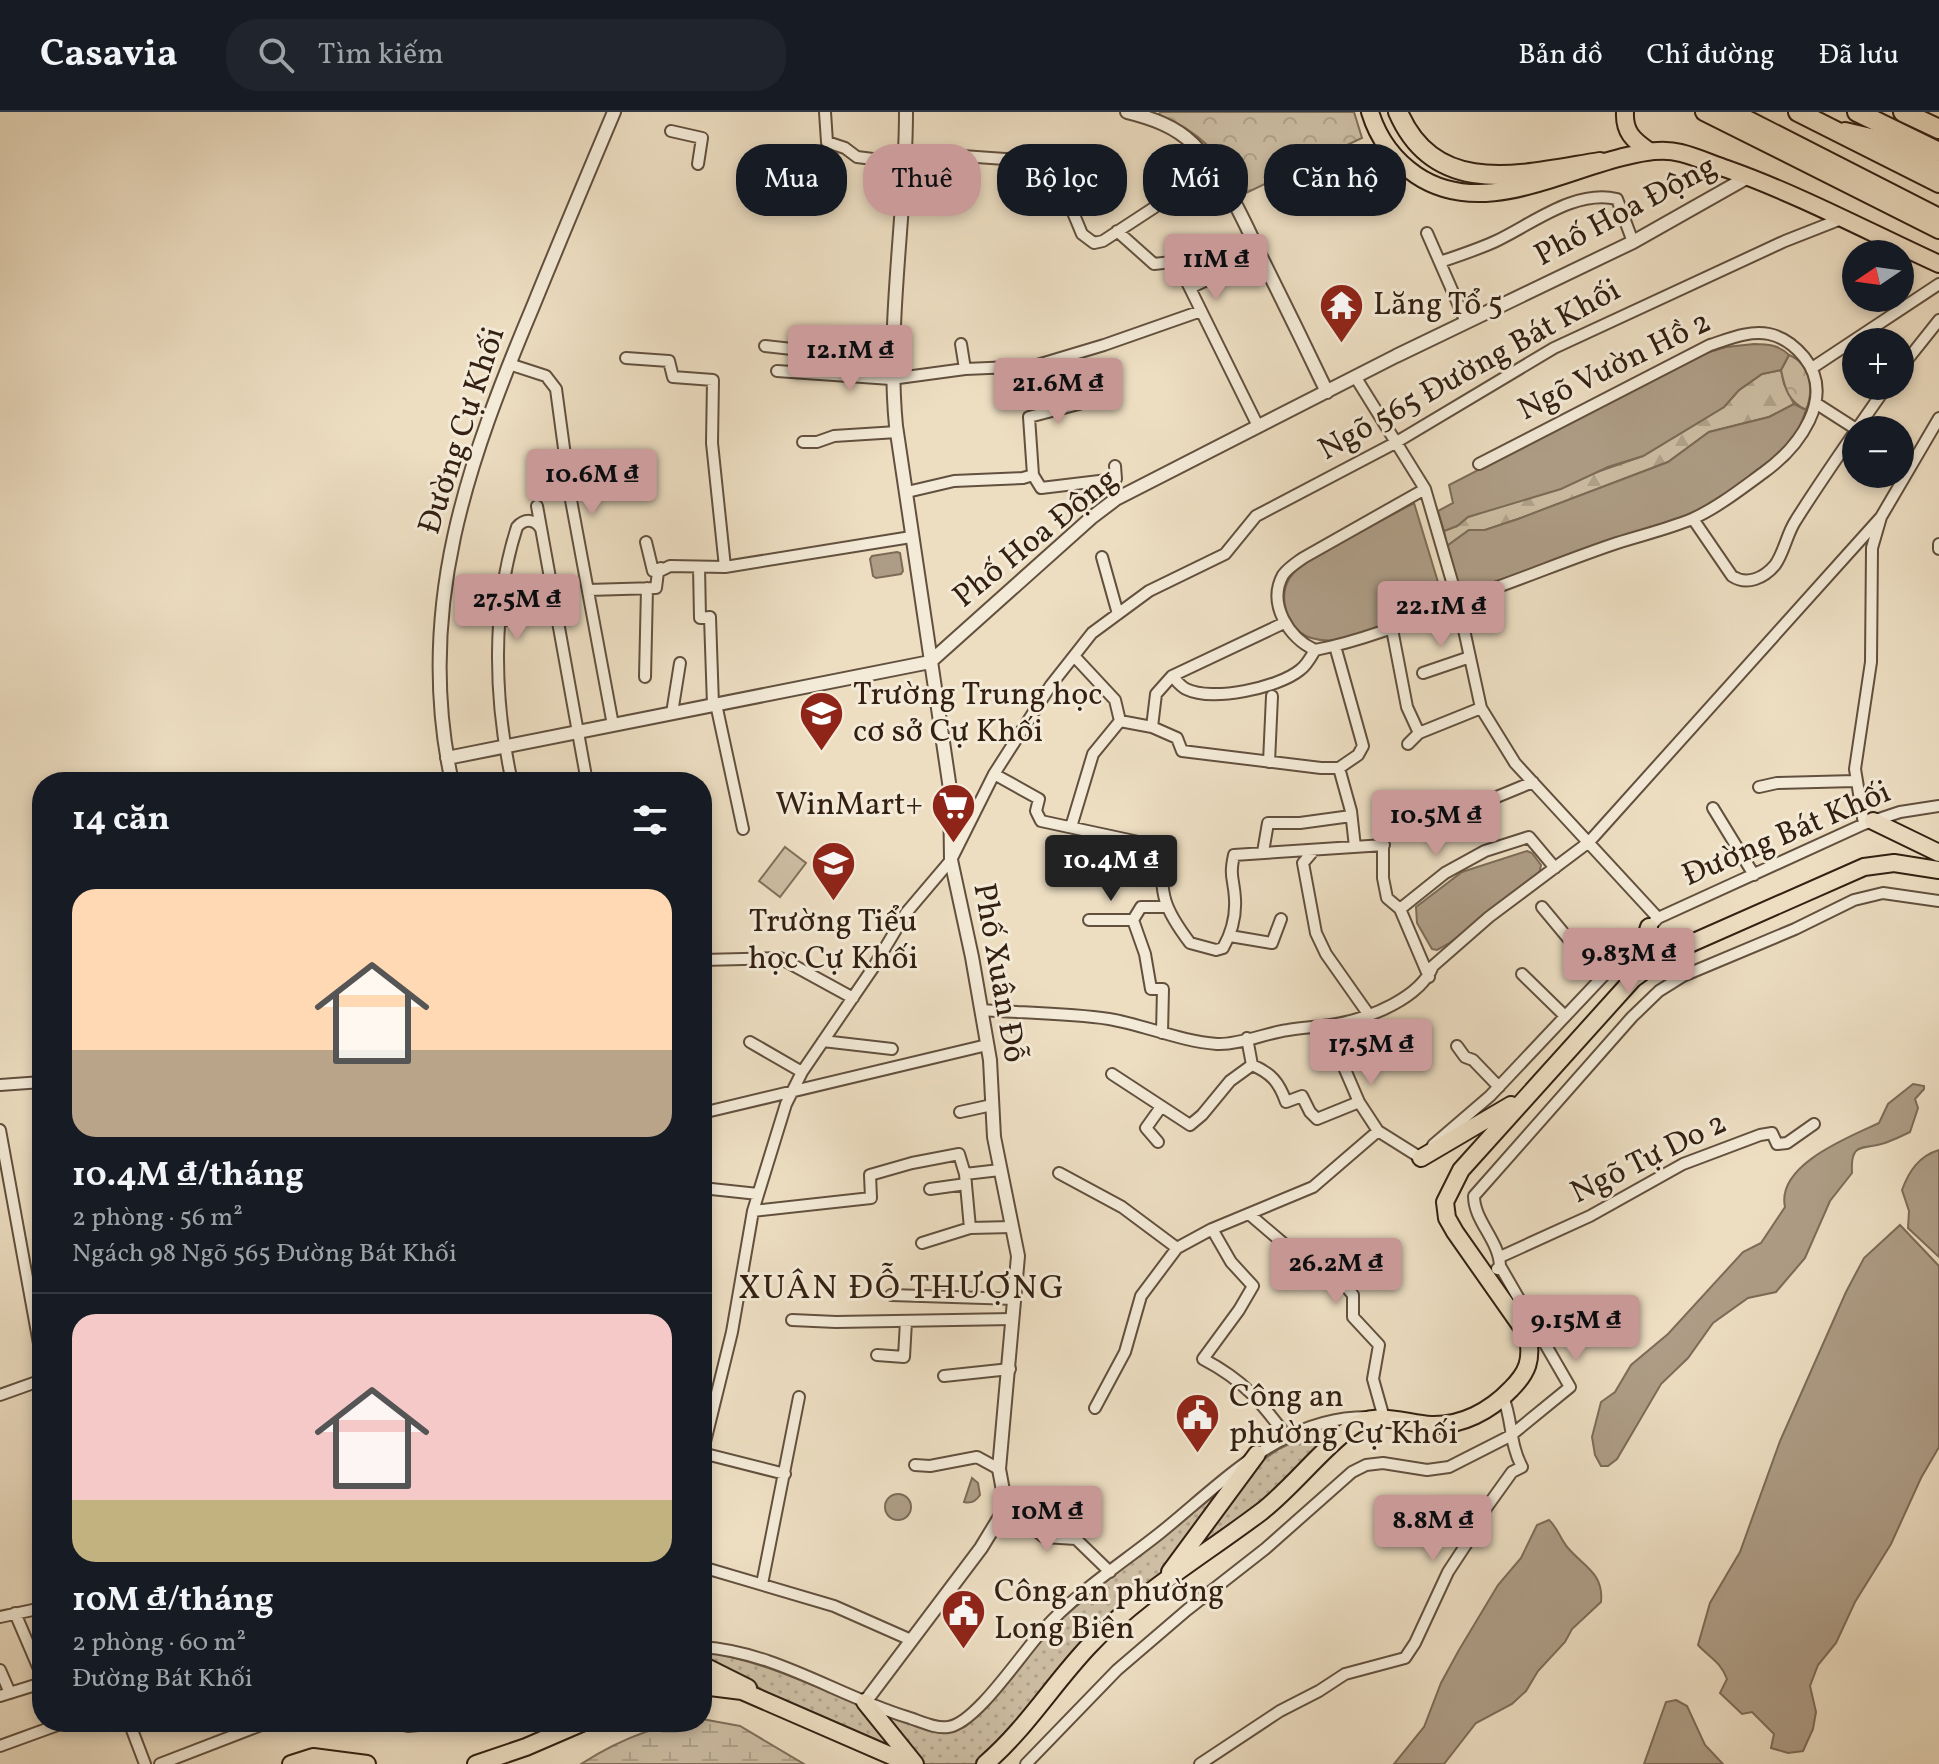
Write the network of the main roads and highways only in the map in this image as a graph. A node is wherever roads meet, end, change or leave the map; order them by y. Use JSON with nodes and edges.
{"nodes":[{"id":1,"x":1370,"y":112,"type":"edge"},
{"id":2,"x":1398,"y":112,"type":"edge"},
{"id":3,"x":1625,"y":112,"type":"edge"},
{"id":4,"x":1704,"y":112,"type":"edge"},
{"id":5,"x":1731,"y":112,"type":"edge"},
{"id":6,"x":1798,"y":112,"type":"edge"},
{"id":7,"x":1857,"y":112,"type":"edge"},
{"id":8,"x":1903,"y":112,"type":"edge"},
{"id":9,"x":1939,"y":129,"type":"edge"},
{"id":10,"x":1876,"y":144,"type":"junction"},
{"id":11,"x":1649,"y":151,"type":"junction"},
{"id":12,"x":1939,"y":152,"type":"edge"},
{"id":13,"x":1600,"y":162,"type":"junction"},
{"id":14,"x":1939,"y":170,"type":"edge"},
{"id":15,"x":1858,"y":183,"type":"junction"},
{"id":16,"x":1939,"y":183,"type":"edge"},
{"id":17,"x":1939,"y":218,"type":"edge"},
{"id":18,"x":1939,"y":230,"type":"edge"},
{"id":19,"x":1939,"y":264,"type":"edge"},
{"id":20,"x":1868,"y":822,"type":"road end"},
{"id":21,"x":1939,"y":853,"type":"edge"},
{"id":22,"x":1939,"y":870,"type":"edge"},
{"id":23,"x":1654,"y":923,"type":"road end"},
{"id":24,"x":1633,"y":979,"type":"junction"},
{"id":25,"x":1529,"y":1094,"type":"junction"},
{"id":26,"x":1421,"y":1158,"type":"road end"},
{"id":27,"x":1257,"y":1454,"type":"road end"},
{"id":28,"x":1159,"y":1587,"type":"junction"},
{"id":29,"x":712,"y":1670,"type":"edge"},
{"id":30,"x":712,"y":1687,"type":"edge"},
{"id":31,"x":865,"y":1702,"type":"road end"},
{"id":32,"x":780,"y":1708,"type":"junction"},
{"id":33,"x":542,"y":1732,"type":"edge"},
{"id":34,"x":561,"y":1732,"type":"edge"},
{"id":35,"x":526,"y":1747,"type":"junction"},
{"id":36,"x":291,"y":1764,"type":"edge"},
{"id":37,"x":367,"y":1764,"type":"edge"},
{"id":38,"x":476,"y":1764,"type":"edge"},
{"id":39,"x":912,"y":1764,"type":"edge"},
{"id":40,"x":985,"y":1764,"type":"edge"}],
"edges":[{"from":1,"to":13,"type":"main road"},
{"from":2,"to":13,"type":"highway"},
{"from":3,"to":11,"type":"main road"},
{"from":4,"to":15,"type":"main road"},
{"from":5,"to":15,"type":"highway"},
{"from":6,"to":10,"type":"highway"},
{"from":7,"to":12,"type":"highway"},
{"from":8,"to":9,"type":"highway"},
{"from":10,"to":14,"type":"main road"},
{"from":10,"to":16,"type":"highway"},
{"from":11,"to":13,"type":"main road"},
{"from":11,"to":19,"type":"main road"},
{"from":15,"to":17,"type":"highway"},
{"from":15,"to":18,"type":"main road"},
{"from":20,"to":21,"type":"main road"},
{"from":22,"to":24,"type":"main road"},
{"from":23,"to":24,"type":"main road"},
{"from":24,"to":25,"type":"main road"},
{"from":25,"to":26,"type":"main road"},
{"from":25,"to":28,"type":"main road"},
{"from":27,"to":28,"type":"main road"},
{"from":28,"to":40,"type":"main road"},
{"from":29,"to":32,"type":"main road"},
{"from":30,"to":32,"type":"main road"},
{"from":31,"to":39,"type":"main road"},
{"from":32,"to":39,"type":"main road"},
{"from":33,"to":35,"type":"main road"},
{"from":34,"to":35,"type":"main road"},
{"from":35,"to":38,"type":"main road"},
{"from":36,"to":37,"type":"main road"}]}
